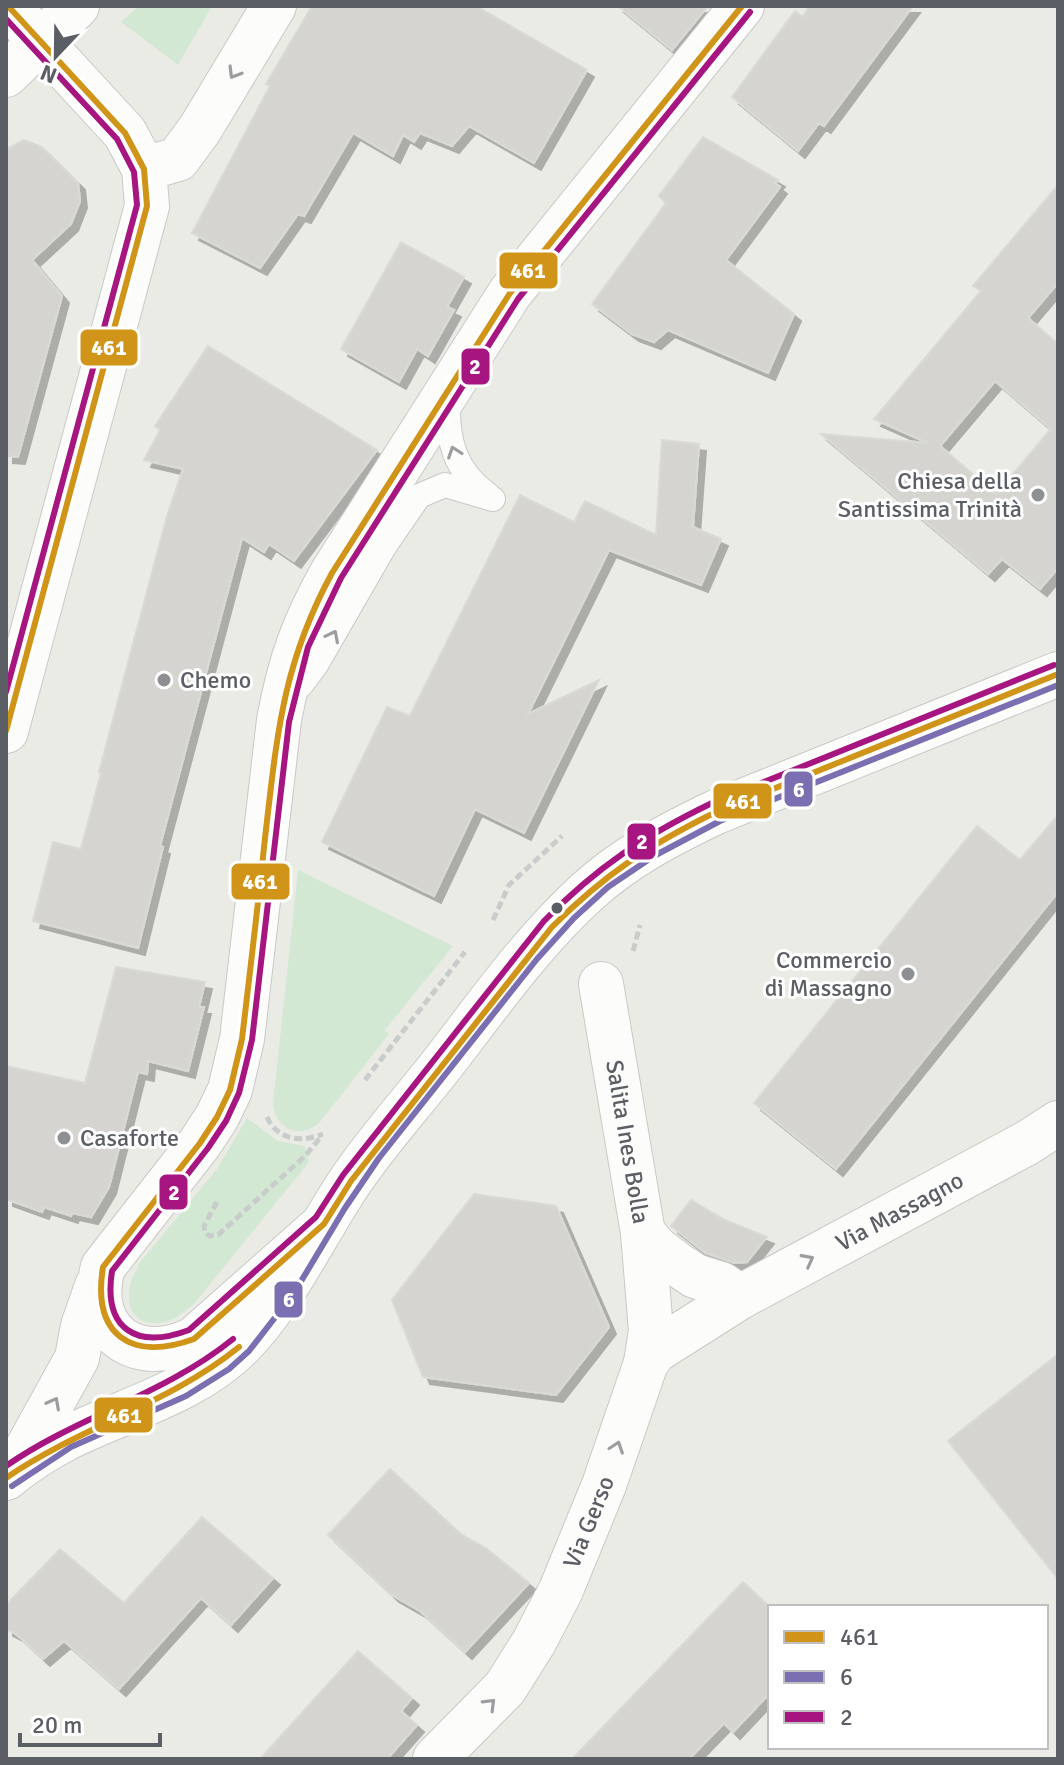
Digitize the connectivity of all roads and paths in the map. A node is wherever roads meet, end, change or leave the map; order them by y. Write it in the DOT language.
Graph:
graph roads {
  1 [pos="8,6"];
  2 [pos="77,6"];
  3 [pos="274,6"];
  4 [pos="742,6"];
  5 [pos="41,43"];
  6 [pos="6,75"];
  7 [pos="146,188"];
  8 [pos="448,391"];
  9 [pos="1058,674"];
  10 [pos="284,694"];
  11 [pos="6,731"];
  12 [pos="562,836"];
  13 [pos="484,931"];
  14 [pos="466,951"];
  15 [pos="601,984"];
  16 [pos="362,1084"];
  17 [pos="261,1117"];
  18 [pos="1058,1123"];
  19 [pos="220,1195"];
  20 [pos="324,1224"];
  21 [pos="643,1233"];
  22 [pos="97,1286"];
  23 [pos="740,1297"];
  24 [pos="646,1363"];
  25 [pos="11,1474"];
  26 [pos="435,1759"];
  1 -- 5 [label="main road"];
  2 -- 5 [label="main road"];
  3 -- 7 [label="main road, one-way"];
  4 -- 8 [label="main road"];
  5 -- 6 [label="main road"];
  5 -- 7 [label="main road"];
  7 -- 11 [label="main road"];
  8 -- 10 [label="main road"];
  10 -- 8 [label="lane, one-way"];
  9 -- 20 [label="main road"];
  10 -- 22 [label="main road"];
  12 -- 13 [label="path"];
  14 -- 16 [label="path"];
  15 -- 21 [label="main road, Salita Ines Bolla"];
  17 -- 19 [label="path"];
  23 -- 18 [label="main road, Via Massagno, one-way"];
  20 -- 22 [label="main road"];
  20 -- 25 [label="main road"];
  21 -- 23 [label="main road, Salita Ines Bolla"];
  21 -- 24 [label="main road, Via Gerso"];
  25 -- 22 [label="main road, one-way"];
  23 -- 24 [label="main road"];
  26 -- 24 [label="main road, Via Gerso, one-way"];
}
